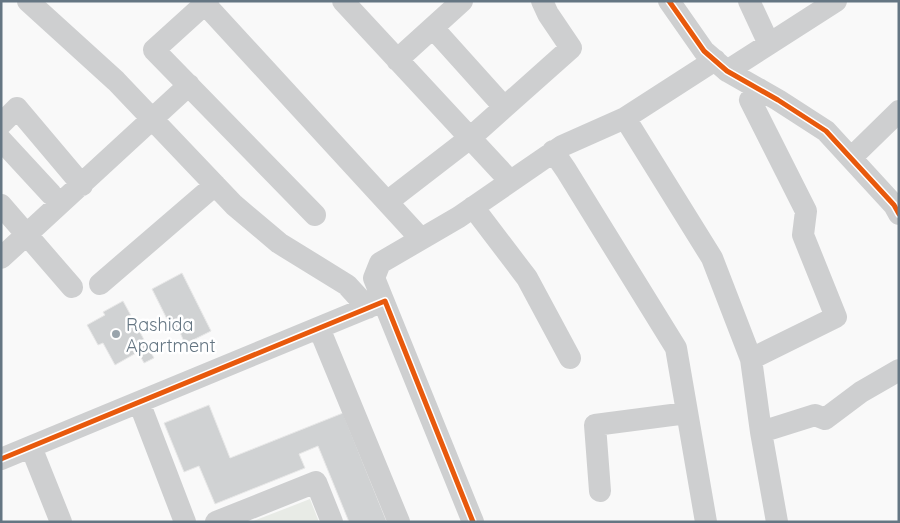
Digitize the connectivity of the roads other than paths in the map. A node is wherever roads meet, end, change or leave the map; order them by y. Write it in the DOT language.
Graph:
graph roads {
  1 [pos="28,1"];
  2 [pos="342,1"];
  3 [pos="462,1"];
  4 [pos="542,1"];
  5 [pos="670,1"];
  6 [pos="749,1"];
  7 [pos="836,1"];
  8 [pos="206,3"];
  9 [pos="433,28"];
  10 [pos="768,44"];
  11 [pos="397,60"];
  12 [pos="721,66"];
  13 [pos="188,85"];
  14 [pos="759,89"];
  15 [pos="504,107"];
  16 [pos="899,111"];
  17 [pos="625,118"];
  18 [pos="152,119"];
  19 [pos="1,124"];
  20 [pos="470,138"];
  21 [pos="1,140"];
  22 [pos="553,151"];
  23 [pos="851,158"];
  24 [pos="510,181"];
  25 [pos="82,185"];
  26 [pos="215,185"];
  27 [pos="51,194"];
  28 [pos="387,202"];
  29 [pos="1,206"];
  30 [pos="472,207"];
  31 [pos="899,214"];
  32 [pos="315,215"];
  33 [pos="28,234"];
  34 [pos="421,239"];
  35 [pos="1,258"];
  36 [pos="100,284"];
  37 [pos="72,287"];
  38 [pos="376,304"];
  39 [pos="320,328"];
  40 [pos="570,358"];
  41 [pos="751,359"];
  42 [pos="899,370"];
  43 [pos="139,402"];
  44 [pos="687,413"];
  45 [pos="761,432"];
  46 [pos="31,447"];
  47 [pos="1,459"];
  48 [pos="600,491"];
  49 [pos="467,520"];
  50 [pos="60,522"];
  51 [pos="185,522"];
  52 [pos="216,522"];
  53 [pos="332,522"];
  54 [pos="399,522"];
  55 [pos="706,522"];
  56 [pos="777,522"];
  1 -- 18 [label="street"];
  2 -- 11 [label="street"];
  3 -- 9 [label="street"];
  4 -- 15 [label="street"];
  5 -- 12 [label="street"];
  6 -- 10 [label="street"];
  7 -- 10 [label="street"];
  8 -- 13 [label="street"];
  8 -- 28 [label="street"];
  9 -- 11 [label="street"];
  9 -- 15 [label="street"];
  10 -- 12 [label="street"];
  11 -- 20 [label="street"];
  12 -- 14 [label="street"];
  12 -- 17 [label="street"];
  13 -- 18 [label="street"];
  13 -- 32 [label="street"];
  14 -- 23 [label="street"];
  14 -- 41 [label="street"];
  15 -- 20 [label="street"];
  16 -- 23 [label="street"];
  17 -- 22 [label="street"];
  17 -- 41 [label="street"];
  18 -- 25 [label="street"];
  18 -- 26 [label="street"];
  19 -- 25 [label="street"];
  20 -- 24 [label="street"];
  20 -- 28 [label="street"];
  21 -- 27 [label="street"];
  22 -- 24 [label="street"];
  22 -- 44 [label="street"];
  23 -- 31 [label="street"];
  24 -- 30 [label="street"];
  25 -- 33 [label="street"];
  26 -- 36 [label="street"];
  26 -- 38 [label="street"];
  28 -- 34 [label="street"];
  29 -- 33 [label="street"];
  30 -- 34 [label="street"];
  30 -- 40 [label="street"];
  33 -- 35 [label="street"];
  33 -- 37 [label="street"];
  34 -- 38 [label="street"];
  38 -- 39 [label="street"];
  38 -- 49 [label="street"];
  39 -- 43 [label="street"];
  39 -- 54 [label="street"];
  41 -- 45 [label="street"];
  42 -- 45 [label="street"];
  43 -- 46 [label="street"];
  43 -- 51 [label="street"];
  44 -- 48 [label="street"];
  44 -- 55 [label="street"];
  45 -- 56 [label="street"];
  46 -- 47 [label="street"];
  46 -- 50 [label="street"];
  52 -- 53 [label="street"];
}
